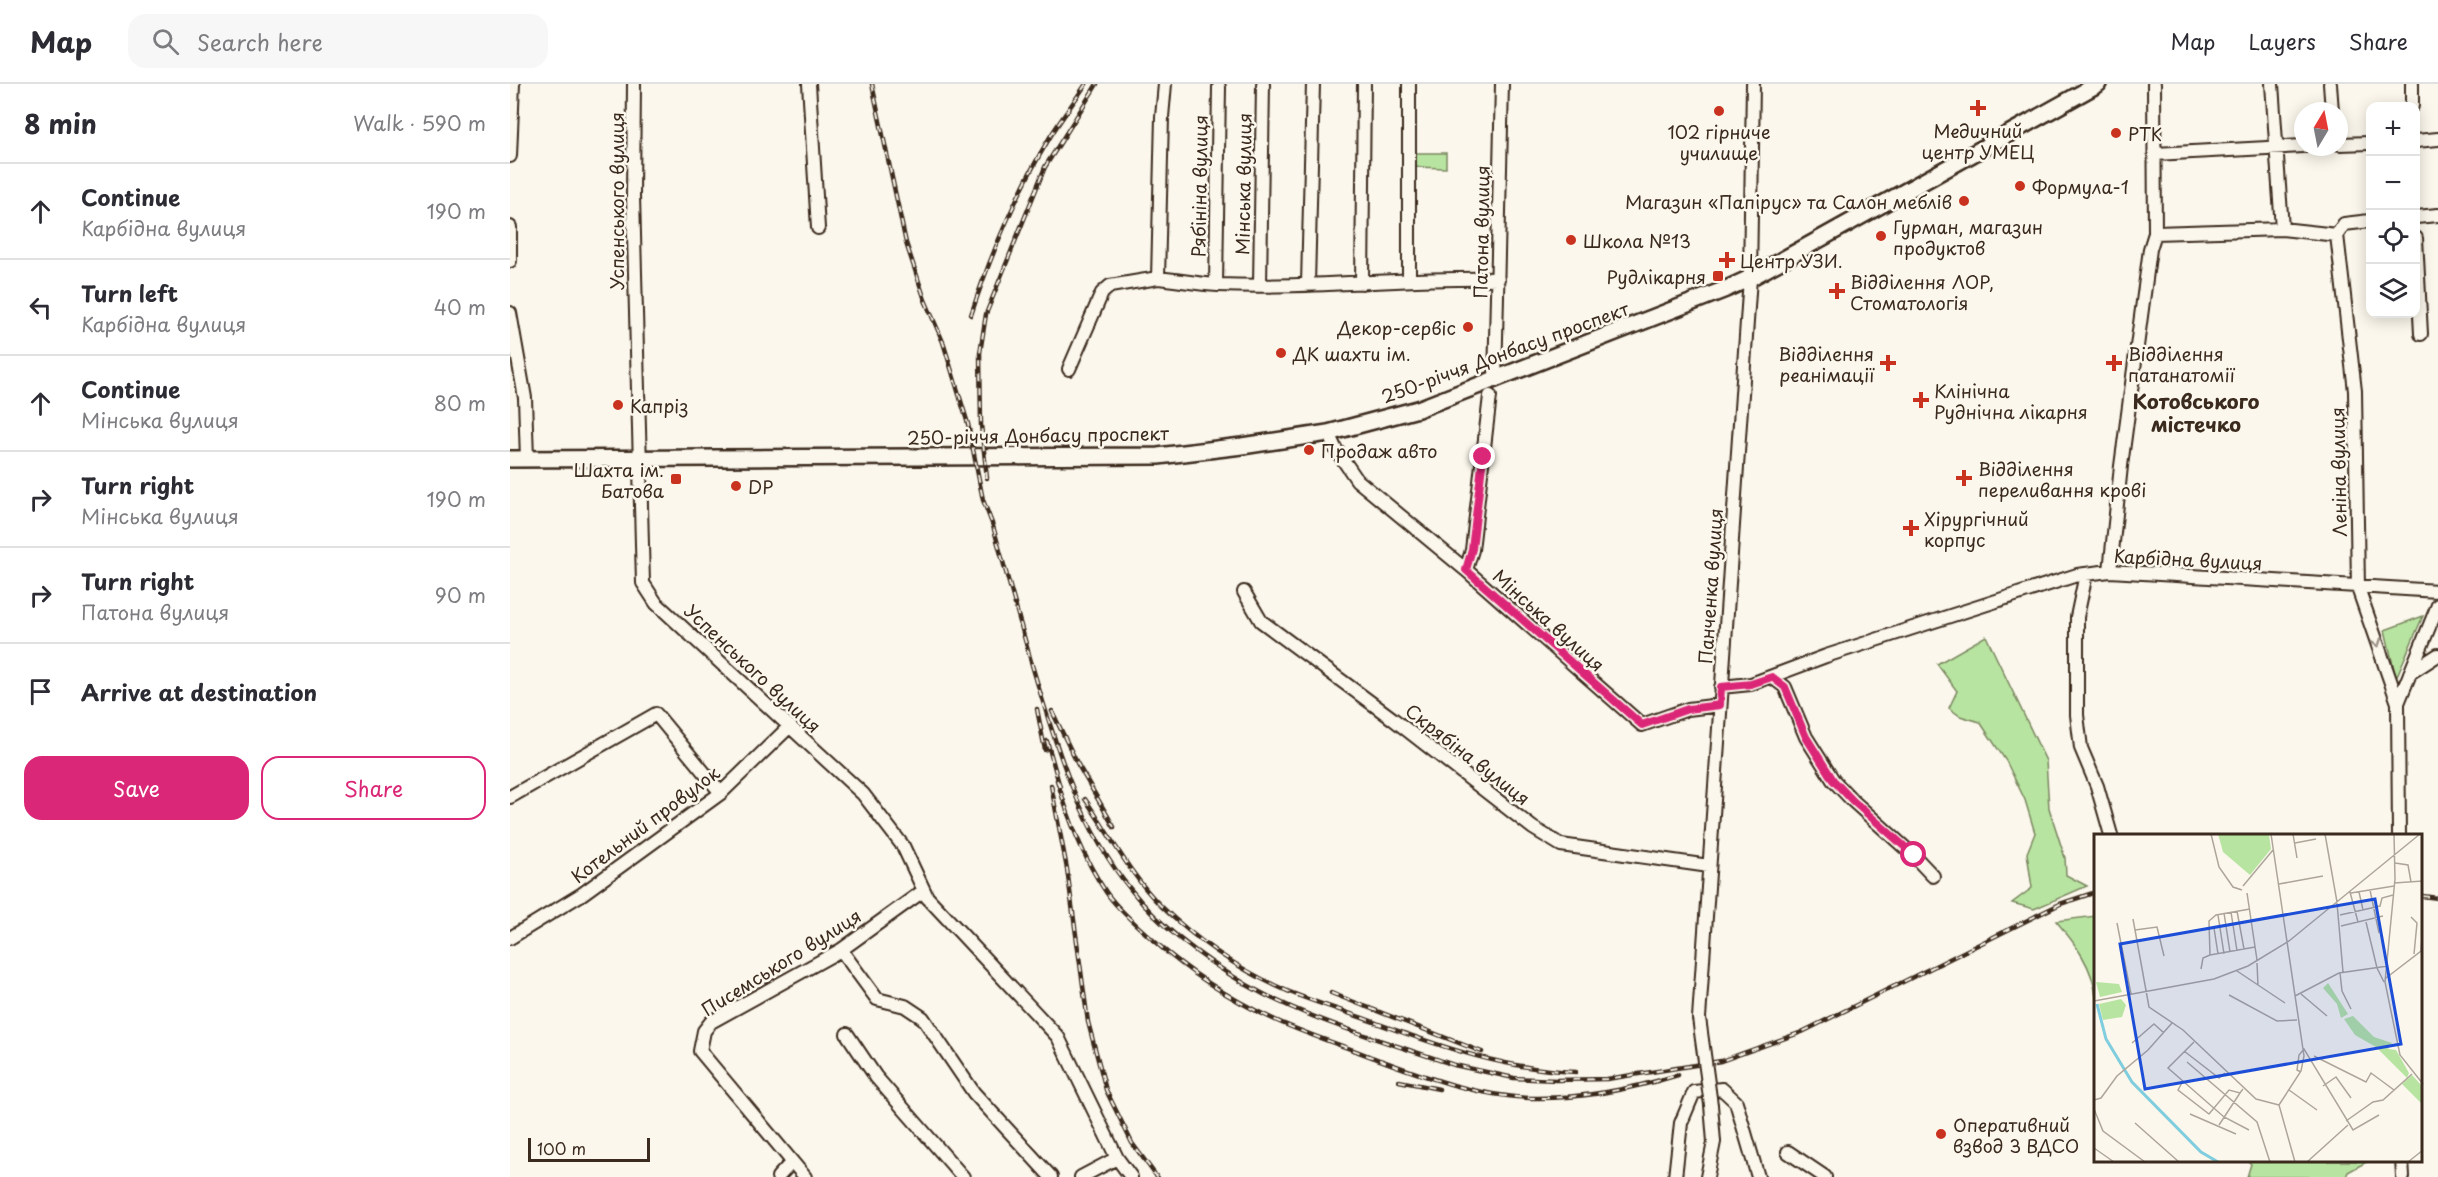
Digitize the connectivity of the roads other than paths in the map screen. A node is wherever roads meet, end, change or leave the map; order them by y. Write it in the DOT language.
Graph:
graph roads {
  1 [pos="513,84"];
  2 [pos="634,84"];
  3 [pos="809,84"];
  4 [pos="1165,84"];
  5 [pos="1263,84"];
  6 [pos="1313,84"];
  7 [pos="1364,84"];
  8 [pos="1409,84"];
  9 [pos="1502,84"];
  10 [pos="1753,84"];
  11 [pos="2098,84"];
  12 [pos="2154,84"];
  13 [pos="2271,84"];
  14 [pos="2330,84"];
  15 [pos="2412,84"];
  16 [pos="1219,87"];
  17 [pos="2331,102"];
  18 [pos="2412,102"];
  19 [pos="2438,139"];
  20 [pos="2420,141"];
  21 [pos="2366,143"];
  22 [pos="2348,144"];
  23 [pos="2294,147"];
  24 [pos="2276,148"];
  25 [pos="2155,154"];
  26 [pos="510,156"];
  27 [pos="2438,215"];
  28 [pos="2420,217"];
  29 [pos="2366,221"];
  30 [pos="510,227"];
  31 [pos="818,228"];
  32 [pos="2282,229"];
  33 [pos="2155,232"];
  34 [pos="2337,235"];
  35 [pos="510,261"];
  36 [pos="2417,264"];
  37 [pos="1158,278"];
  38 [pos="1750,278"];
  39 [pos="1498,279"];
  40 [pos="1409,280"];
  41 [pos="1362,283"];
  42 [pos="1308,284"];
  43 [pos="1216,285"];
  44 [pos="1260,285"];
  45 [pos="510,313"];
  46 [pos="2421,334"];
  47 [pos="1069,369"];
  48 [pos="1495,381"];
  49 [pos="1490,396"];
  50 [pos="1328,433"];
  51 [pos="639,457"];
  52 [pos="510,459"];
  53 [pos="527,459"];
  54 [pos="1466,570"];
  55 [pos="2110,571"];
  56 [pos="2086,574"];
  57 [pos="2358,588"];
  58 [pos="2438,591"];
  59 [pos="1244,592"];
  60 [pos="2438,605"];
  61 [pos="2438,655"];
  62 [pos="2409,674"];
  63 [pos="1772,677"];
  64 [pos="1721,687"];
  65 [pos="2398,703"];
  66 [pos="1720,705"];
  67 [pos="790,726"];
  68 [pos="721,793"];
  69 [pos="510,797"];
  70 [pos="2111,834"];
  71 [pos="2399,834"];
  72 [pos="1709,867"];
  73 [pos="1933,876"];
  74 [pos="923,891"];
  75 [pos="510,938"];
  76 [pos="841,950"];
  77 [pos="846,1034"];
  78 [pos="1788,1152"];
  79 [pos="1117,1158"];
  80 [pos="792,1162"];
  81 [pos="2402,1162"];
  82 [pos="778,1177"];
  83 [pos="805,1177"];
  84 [pos="963,1177"];
  85 [pos="1051,1177"];
  86 [pos="1081,1177"];
  87 [pos="1131,1177"];
  88 [pos="1675,1177"];
  89 [pos="1707,1177"];
  90 [pos="1758,1177"];
  91 [pos="1825,1177"];
  92 [pos="2403,1177"];
  1 -- 26 [label="street"];
  2 -- 51 [label="street, Успенського вулиця"];
  3 -- 31 [label="street"];
  4 -- 37 [label="street"];
  5 -- 44 [label="street, Мінська вулиця"];
  6 -- 42 [label="street"];
  7 -- 41 [label="street"];
  8 -- 40 [label="street"];
  9 -- 39 [label="street, Патона вулиця"];
  10 -- 38 [label="street, Панченка вулиця"];
  11 -- 38 [label="main road, 250-річчя Донбасу проспект"];
  12 -- 25 [label="street"];
  13 -- 24 [label="street"];
  14 -- 17 [label="street"];
  15 -- 18 [label="street"];
  16 -- 43 [label="street, Рябініна вулиця"];
  19 -- 20 [label="street"];
  21 -- 22 [label="street"];
  23 -- 24 [label="street"];
  24 -- 25 [label="street"];
  24 -- 32 [label="street"];
  25 -- 33 [label="street"];
  27 -- 28 [label="street"];
  29 -- 34 [label="street"];
  30 -- 35 [label="street"];
  32 -- 33 [label="street"];
  32 -- 34 [label="street"];
  33 -- 55 [label="street"];
  34 -- 57 [label="street, Леніна вулиця"];
  36 -- 46 [label="street"];
  37 -- 43 [label="street"];
  37 -- 47 [label="street"];
  38 -- 48 [label="main road, 250-річчя Донбасу проспект"];
  38 -- 64 [label="street, Панченка вулиця"];
  39 -- 40 [label="street"];
  39 -- 48 [label="street, Патона вулиця"];
  40 -- 41 [label="street"];
  41 -- 42 [label="street"];
  42 -- 44 [label="street"];
  43 -- 44 [label="street"];
  45 -- 53 [label="street"];
  48 -- 50 [label="main road, 250-річчя Донбасу проспект"];
  49 -- 54 [label="street"];
  50 -- 51 [label="main road, 250-річчя Донбасу проспект"];
  50 -- 54 [label="street, Мінська вулиця"];
  51 -- 53 [label="main road, 250-річчя Донбасу проспект"];
  51 -- 67 [label="street, Успенського вулиця"];
  52 -- 53 [label="main road, 250-річчя Донбасу проспект"];
  54 -- 66 [label="street, Мінська вулиця"];
  55 -- 56 [label="street, Карбідна вулиця"];
  55 -- 57 [label="street, Карбідна вулиця"];
  56 -- 63 [label="street, Карбідна вулиця"];
  56 -- 70 [label="street"];
  57 -- 58 [label="street, Карбідна вулиця"];
  57 -- 65 [label="street, Леніна вулиця, one-way"];
  59 -- 72 [label="street, Скрябіна вулиця"];
  60 -- 62 [label="street"];
  61 -- 62 [label="street"];
  62 -- 65 [label="street"];
  63 -- 64 [label="street, Карбідна вулиця"];
  63 -- 73 [label="street"];
  64 -- 66 [label="street, Панченка вулиця"];
  65 -- 71 [label="street"];
  66 -- 72 [label="street, Панченка вулиця"];
  67 -- 68 [label="street, Котельний провулок"];
  67 -- 74 [label="street, Успенського вулиця"];
  68 -- 69 [label="street"];
  68 -- 75 [label="street, Котельний провулок"];
  72 -- 89 [label="street, Панченка вулиця, bridge"];
  74 -- 76 [label="street, Писемського вулиця"];
  74 -- 79 [label="street, Успенського вулиця"];
  76 -- 80 [label="street, Писемського вулиця"];
  76 -- 85 [label="street"];
  77 -- 84 [label="street"];
  78 -- 91 [label="street"];
  79 -- 86 [label="street"];
  79 -- 87 [label="street, Успенського вулиця"];
  80 -- 82 [label="street"];
  80 -- 83 [label="street"];
  81 -- 92 [label="street"];
  88 -- 90 [label="street"];
}
